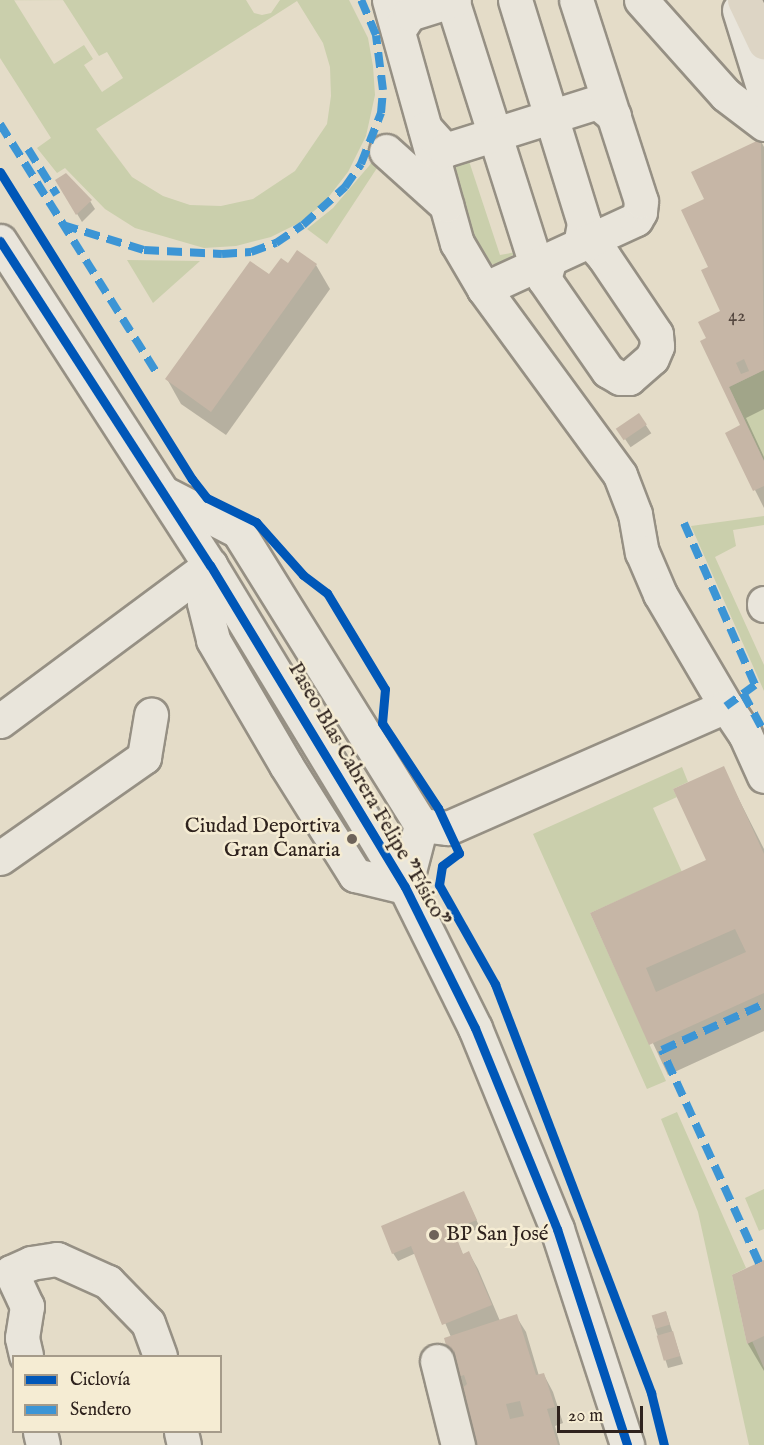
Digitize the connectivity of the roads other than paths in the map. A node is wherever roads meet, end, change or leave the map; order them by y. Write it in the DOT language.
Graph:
graph roads {
  1 [pos="389,0"];
  2 [pos="453,0"];
  3 [pos="514,0"];
  4 [pos="576,0"];
  5 [pos="641,0"];
  6 [pos="735,0"];
  7 [pos="744,0"];
  8 [pos="398,31"];
  9 [pos="764,42"];
  10 [pos="764,92"];
  11 [pos="551,116"];
  12 [pos="614,116"];
  13 [pos="764,124"];
  14 [pos="425,128"];
  15 [pos="493,135"];
  16 [pos="386,151"];
  17 [pos="446,205"];
  18 [pos="0,241"];
  19 [pos="583,244"];
  20 [pos="539,262"];
  21 [pos="484,289"];
  22 [pos="162,492"];
  23 [pos="210,565"];
  24 [pos="276,590"];
  25 [pos="144,617"];
  26 [pos="213,640"];
  27 [pos="726,706"];
  28 [pos="151,715"];
  29 [pos="0,721"];
  30 [pos="764,776"];
  31 [pos="434,826"];
  32 [pos="0,858"];
  33 [pos="405,887"];
  34 [pos="5,1271"];
  35 [pos="16,1347"];
  36 [pos="160,1355"];
  37 [pos="437,1361"];
  38 [pos="458,1445"];
  39 [pos="627,1445"];
  1 -- 8 [label="street"];
  2 -- 8 [label="street"];
  2 -- 15 [label="street"];
  3 -- 11 [label="street"];
  4 -- 12 [label="street"];
  5 -- 13 [label="street"];
  6 -- 10 [label="street"];
  7 -- 9 [label="highway"];
  8 -- 14 [label="street"];
  11 -- 12 [label="street"];
  11 -- 15 [label="street"];
  11 -- 19 [label="street"];
  12 -- 19 [label="street"];
  14 -- 15 [label="street"];
  14 -- 17 [label="street"];
  15 -- 20 [label="street"];
  16 -- 17 [label="street"];
  17 -- 21 [label="street"];
  18 -- 22 [label="street, Paseo Blas Cabrera Felipe \"Físico\""];
  19 -- 20 [label="street"];
  19 -- 20 [label="street"];
  20 -- 21 [label="street"];
  21 -- 27 [label="street"];
  22 -- 23 [label="street, Paseo Blas Cabrera Felipe \"Físico\""];
  22 -- 24 [label="street, Paseo Blas Cabrera Felipe \"Físico\""];
  23 -- 24 [label="street"];
  23 -- 25 [label="street"];
  23 -- 26 [label="street, Paseo Blas Cabrera Felipe \"Físico\""];
  23 -- 33 [label="street, Paseo Blas Cabrera Felipe \"Físico\""];
  24 -- 31 [label="street, Paseo Blas Cabrera Felipe \"Físico\""];
  25 -- 26 [label="street"];
  25 -- 29 [label="street"];
  26 -- 33 [label="street, Paseo Blas Cabrera Felipe \"Físico\""];
  27 -- 30 [label="street"];
  27 -- 31 [label="street"];
  28 -- 32 [label="street"];
  31 -- 33 [label="street, Paseo Blas Cabrera Felipe \"Físico\""];
  33 -- 39 [label="street, Paseo Blas Cabrera Felipe \"Físico\""];
  34 -- 35 [label="street"];
  34 -- 36 [label="street"];
  37 -- 38 [label="street"];
}
